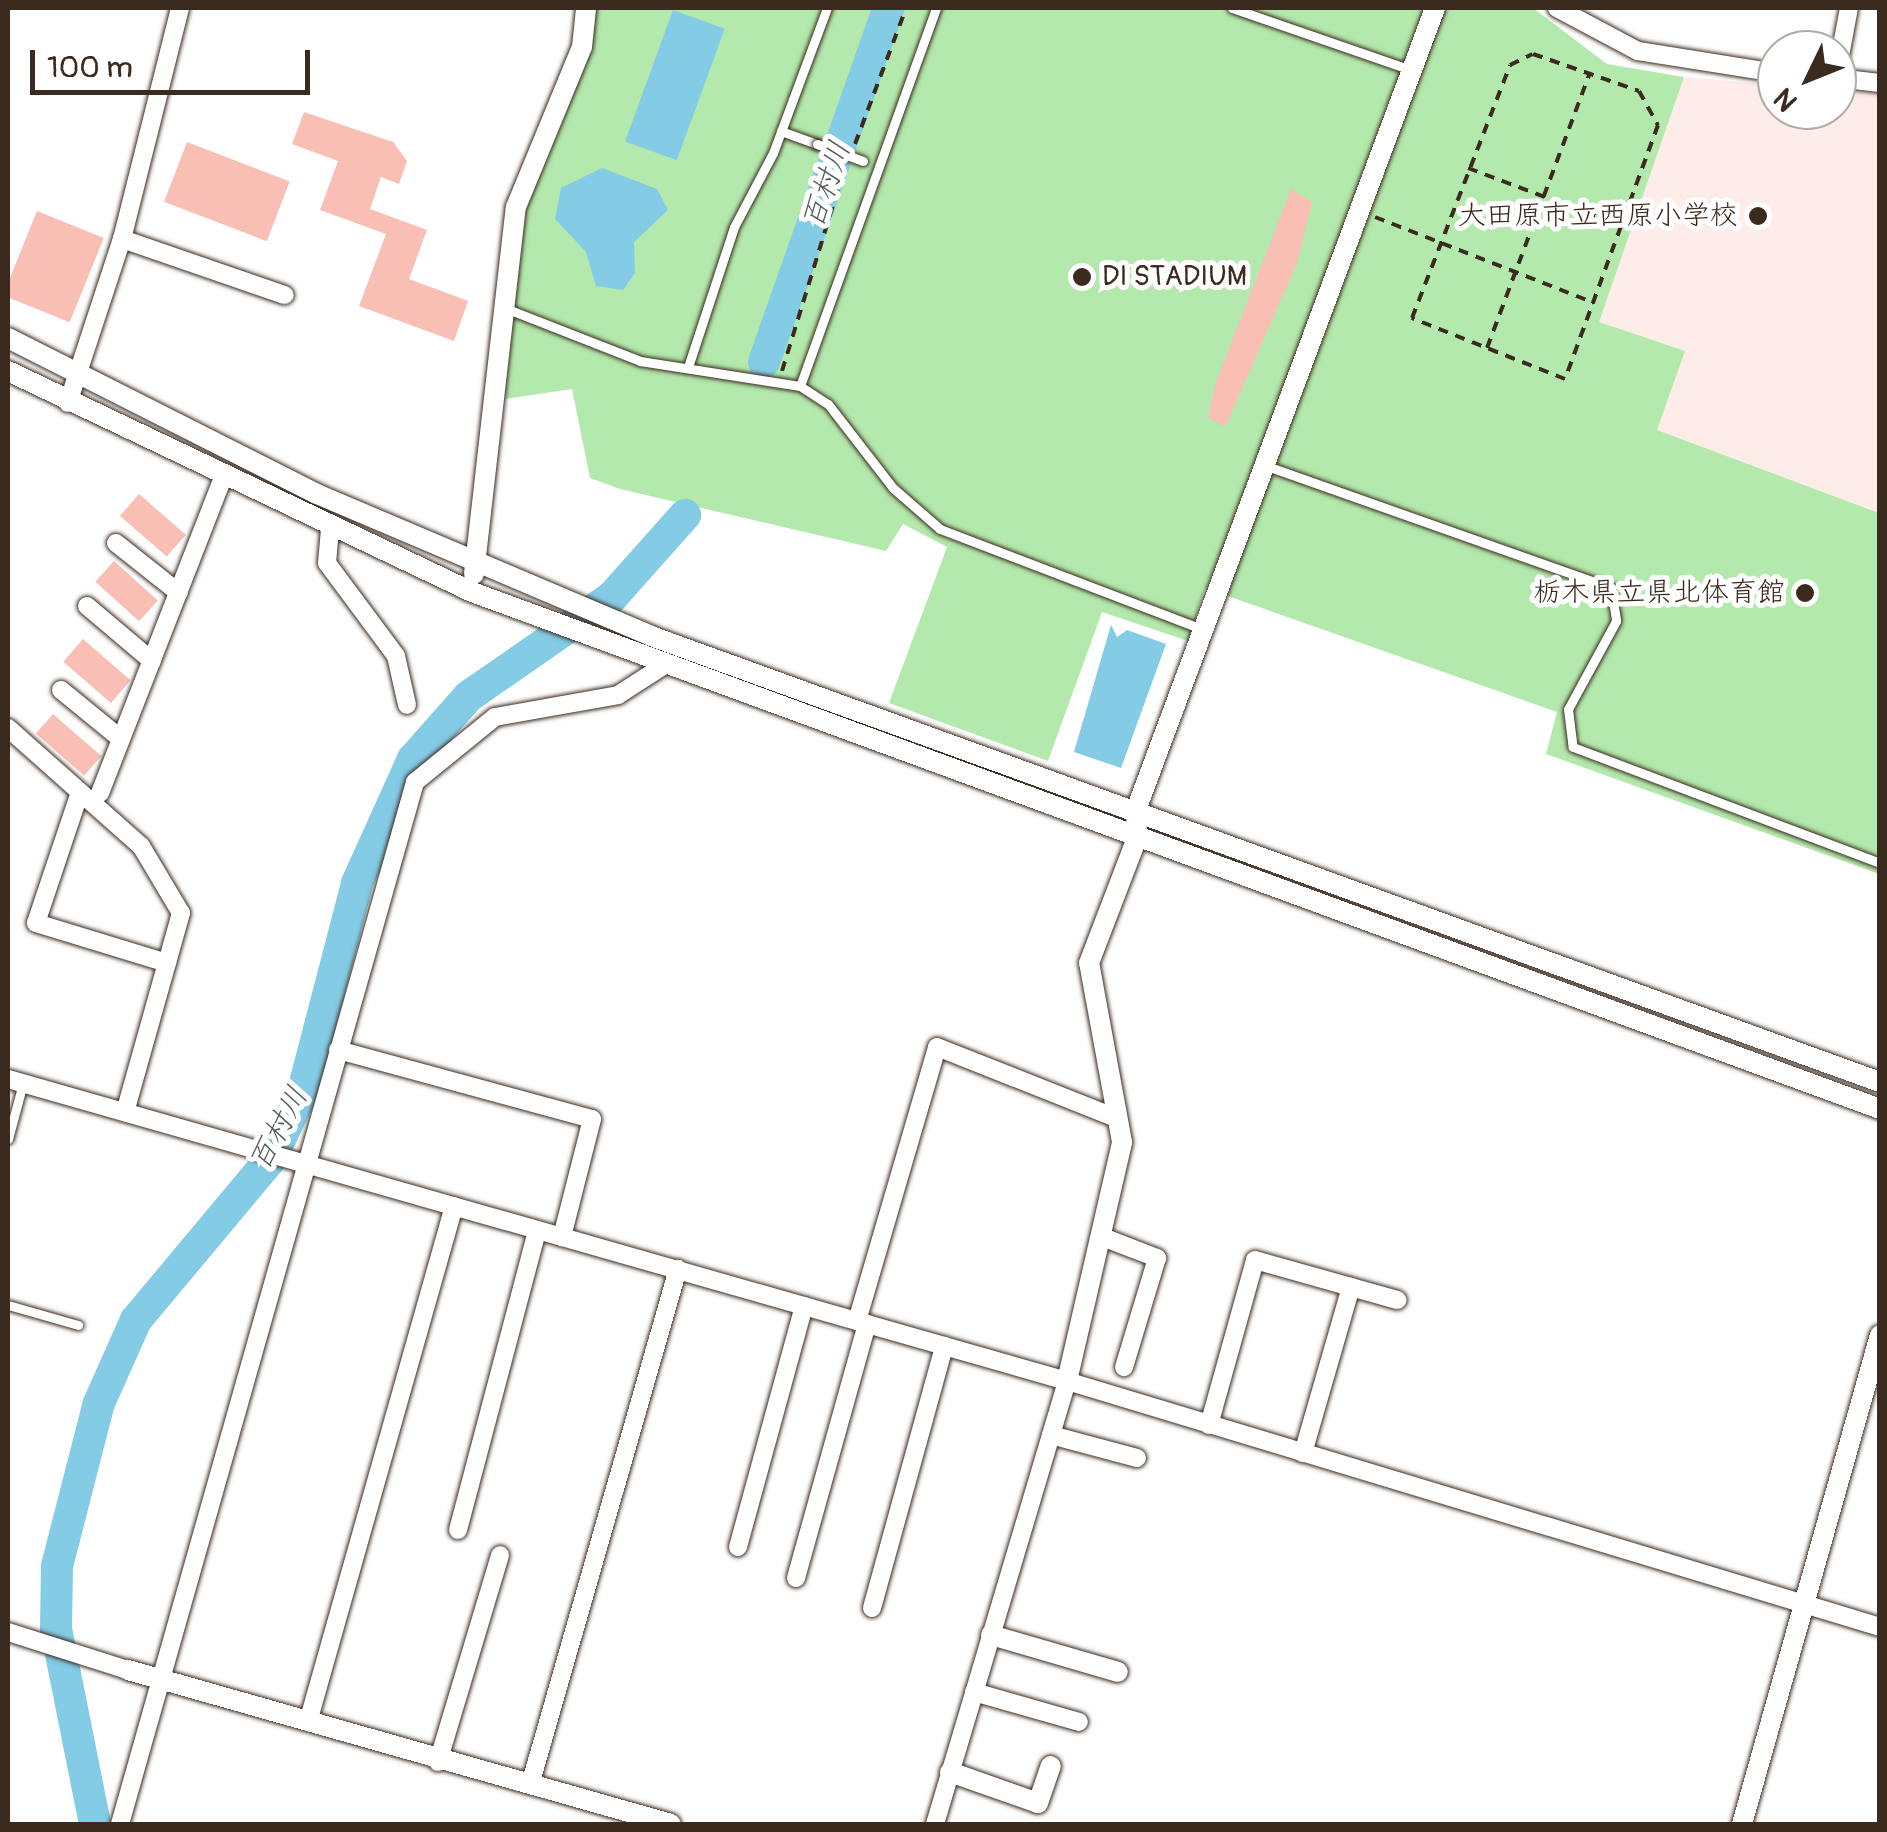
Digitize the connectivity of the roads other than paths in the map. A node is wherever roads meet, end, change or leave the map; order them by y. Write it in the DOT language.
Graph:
graph roads {
  1 [pos="180,8"];
  2 [pos="586,8"];
  3 [pos="827,8"];
  4 [pos="936,8"];
  5 [pos="1232,8"];
  6 [pos="1435,8"];
  7 [pos="1556,8"];
  8 [pos="1411,70"];
  9 [pos="1757,70"];
  10 [pos="781,131"];
  11 [pos="879,168"];
  12 [pos="122,239"];
  13 [pos="285,295"];
  14 [pos="505,308"];
  15 [pos="8,338"];
  16 [pos="688,366"];
  17 [pos="8,371"];
  18 [pos="74,374"];
  19 [pos="800,386"];
  20 [pos="68,403"];
  21 [pos="1263,464"];
  22 [pos="223,478"];
  23 [pos="330,529"];
  24 [pos="116,542"];
  25 [pos="475,565"];
  26 [pos="472,592"];
  27 [pos="179,593"];
  28 [pos="86,606"];
  29 [pos="1204,630"];
  30 [pos="152,661"];
  31 [pos="663,666"];
  32 [pos="61,690"];
  33 [pos="407,705"];
  34 [pos="8,728"];
  35 [pos="121,740"];
  36 [pos="80,792"];
  37 [pos="100,793"];
  38 [pos="1136,810"];
  39 [pos="1137,838"];
  40 [pos="1880,863"];
  41 [pos="167,963"];
  42 [pos="338,1050"];
  43 [pos="15,1081"];
  44 [pos="1880,1082"];
  45 [pos="1880,1109"];
  46 [pos="125,1112"];
  47 [pos="1116,1118"];
  48 [pos="8,1139"];
  49 [pos="297,1162"];
  50 [pos="454,1206"];
  51 [pos="536,1230"];
  52 [pos="562,1237"];
  53 [pos="1105,1238"];
  54 [pos="678,1270"];
  55 [pos="1351,1287"];
  56 [pos="1396,1300"];
  57 [pos="8,1305"];
  58 [pos="804,1306"];
  59 [pos="862,1322"];
  60 [pos="78,1325"];
  61 [pos="1880,1335"];
  62 [pos="944,1346"];
  63 [pos="1124,1367"];
  64 [pos="1067,1381"];
  65 [pos="1874,1384"];
  66 [pos="1208,1425"];
  67 [pos="1051,1435"];
  68 [pos="1303,1454"];
  69 [pos="1138,1458"];
  70 [pos="458,1530"];
  71 [pos="738,1547"];
  72 [pos="500,1556"];
  73 [pos="796,1578"];
  74 [pos="1802,1606"];
  75 [pos="872,1608"];
  76 [pos="1880,1628"];
  77 [pos="8,1632"];
  78 [pos="991,1635"];
  79 [pos="128,1670"];
  80 [pos="1118,1672"];
  81 [pos="163,1680"];
  82 [pos="974,1692"];
  83 [pos="308,1722"];
  84 [pos="1079,1722"];
  85 [pos="438,1762"];
  86 [pos="1051,1766"];
  87 [pos="950,1772"];
  88 [pos="530,1785"];
  89 [pos="120,1824"];
  90 [pos="671,1824"];
  91 [pos="935,1824"];
  92 [pos="1742,1824"];
  1 -- 12 [label="street"];
  2 -- 14 [label="street"];
  3 -- 10 [label="lane"];
  4 -- 11 [label="lane"];
  5 -- 8 [label="lane"];
  6 -- 8 [label="street"];
  7 -- 9 [label="street"];
  8 -- 21 [label="street"];
  10 -- 11 [label="lane, bridge"];
  10 -- 16 [label="lane"];
  11 -- 19 [label="lane"];
  12 -- 13 [label="street"];
  12 -- 18 [label="street"];
  14 -- 16 [label="lane"];
  14 -- 25 [label="street"];
  15 -- 18 [label="street"];
  16 -- 19 [label="lane"];
  17 -- 20 [label="street"];
  18 -- 20 [label="street"];
  18 -- 25 [label="street"];
  19 -- 29 [label="lane"];
  20 -- 22 [label="street"];
  21 -- 29 [label="street"];
  21 -- 40 [label="lane"];
  22 -- 23 [label="street"];
  22 -- 27 [label="street"];
  23 -- 26 [label="street"];
  23 -- 33 [label="street"];
  24 -- 27 [label="street"];
  25 -- 26 [label="street"];
  25 -- 38 [label="street"];
  26 -- 31 [label="street"];
  27 -- 30 [label="street"];
  28 -- 30 [label="street"];
  29 -- 38 [label="street"];
  30 -- 35 [label="street"];
  31 -- 39 [label="street"];
  31 -- 42 [label="street"];
  32 -- 35 [label="street"];
  34 -- 36 [label="street"];
  35 -- 37 [label="street"];
  36 -- 41 [label="street"];
  36 -- 41 [label="street"];
  38 -- 39 [label="street"];
  38 -- 44 [label="street"];
  39 -- 45 [label="street"];
  39 -- 47 [label="street"];
  41 -- 46 [label="street"];
  42 -- 49 [label="street"];
  42 -- 52 [label="street"];
  43 -- 46 [label="street"];
  43 -- 48 [label="lane"];
  46 -- 49 [label="street"];
  47 -- 53 [label="street"];
  47 -- 59 [label="street"];
  49 -- 50 [label="street"];
  49 -- 81 [label="street"];
  50 -- 51 [label="street"];
  50 -- 83 [label="street"];
  51 -- 52 [label="street"];
  51 -- 70 [label="street"];
  52 -- 54 [label="street"];
  53 -- 63 [label="street"];
  53 -- 64 [label="street"];
  54 -- 58 [label="street"];
  54 -- 88 [label="street"];
  55 -- 56 [label="street"];
  55 -- 66 [label="street"];
  55 -- 68 [label="street"];
  57 -- 60 [label="lane"];
  58 -- 59 [label="street"];
  58 -- 71 [label="street"];
  59 -- 62 [label="street"];
  59 -- 73 [label="street"];
  61 -- 65 [label="street"];
  62 -- 64 [label="street"];
  62 -- 75 [label="street"];
  64 -- 66 [label="street"];
  64 -- 67 [label="street"];
  65 -- 74 [label="street"];
  66 -- 68 [label="street"];
  67 -- 69 [label="street"];
  67 -- 78 [label="street"];
  68 -- 74 [label="street"];
  72 -- 85 [label="street"];
  74 -- 76 [label="street"];
  74 -- 92 [label="street"];
  77 -- 79 [label="street"];
  78 -- 80 [label="street"];
  78 -- 82 [label="street"];
  79 -- 81 [label="street"];
  81 -- 83 [label="street"];
  81 -- 89 [label="street"];
  82 -- 84 [label="street"];
  82 -- 87 [label="street"];
  83 -- 85 [label="street"];
  85 -- 88 [label="street"];
  86 -- 87 [label="street"];
  87 -- 91 [label="street"];
  88 -- 90 [label="street"];
}
